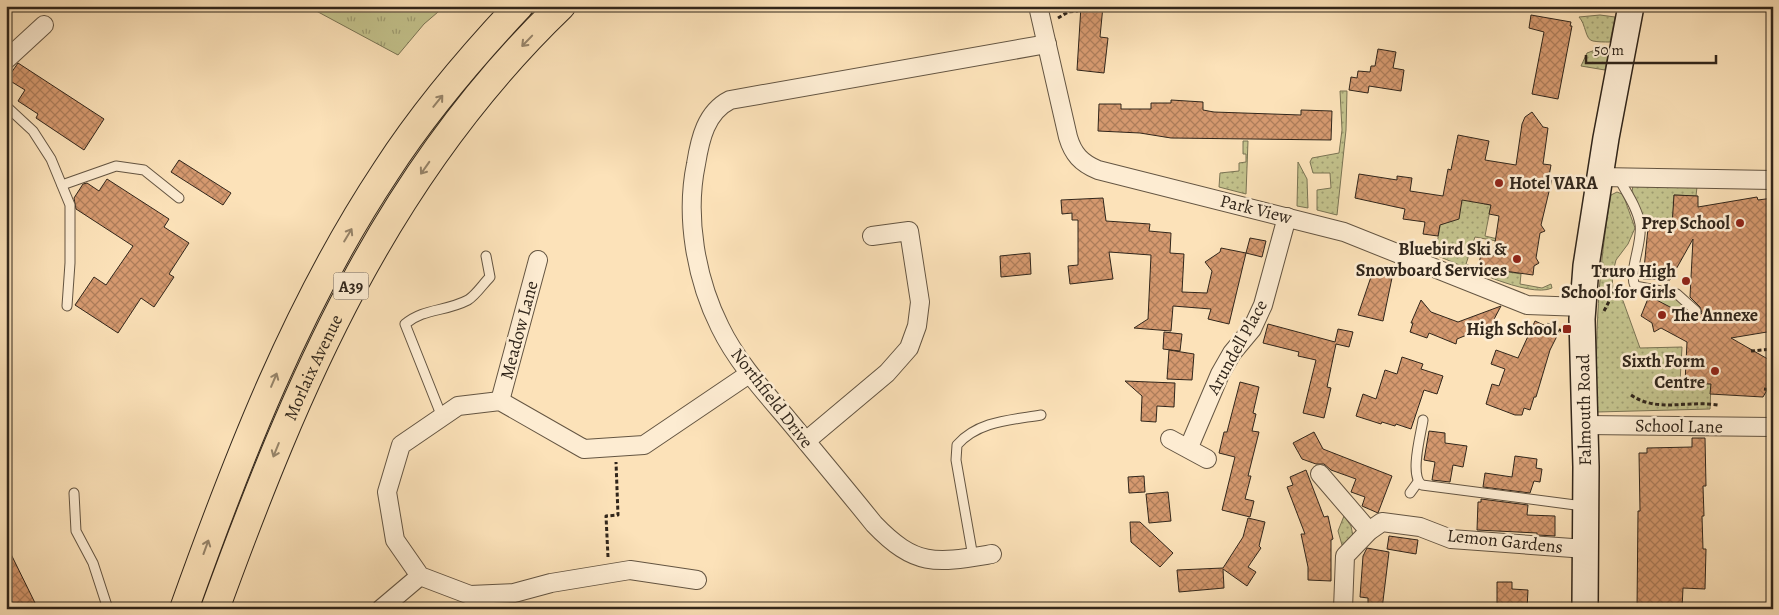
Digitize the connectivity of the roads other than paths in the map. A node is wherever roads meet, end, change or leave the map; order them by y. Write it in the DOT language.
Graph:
graph roads {
  1 [pos="519,6"];
  2 [pos="561,6"];
  3 [pos="1038,6"];
  4 [pos="1631,6"];
  5 [pos="44,25"];
  6 [pos="1047,44"];
  7 [pos="6,60"];
  8 [pos="6,106"];
  9 [pos="1609,177"];
  10 [pos="1773,180"];
  11 [pos="62,185"];
  12 [pos="178,198"];
  13 [pos="1287,216"];
  14 [pos="872,236"];
  15 [pos="486,256"];
  16 [pos="538,260"];
  17 [pos="67,306"];
  18 [pos="1696,311"];
  19 [pos="1592,312"];
  20 [pos="749,374"];
  21 [pos="500,401"];
  22 [pos="1041,415"];
  23 [pos="442,417"];
  24 [pos="1423,420"];
  25 [pos="1585,425"];
  26 [pos="1773,427"];
  27 [pos="1170,438"];
  28 [pos="806,441"];
  29 [pos="1189,447"];
  30 [pos="1207,459"];
  31 [pos="1320,474"];
  32 [pos="1418,482"];
  33 [pos="74,493"];
  34 [pos="1410,493"];
  35 [pos="1586,506"];
  36 [pos="1369,531"];
  37 [pos="1586,549"];
  38 [pos="992,554"];
  39 [pos="973,557"];
  40 [pos="420,576"];
  41 [pos="195,578"];
  42 [pos="697,580"];
  43 [pos="108,609"];
  44 [pos="177,609"];
  45 [pos="184,609"];
  46 [pos="215,609"];
  47 [pos="381,609"];
  48 [pos="1343,609"];
  49 [pos="1585,609"];
  41 -- 1 [label="highway, Morlaix Avenue / A39, one-way"];
  2 -- 46 [label="highway, Morlaix Avenue / A39, one-way"];
  3 -- 6 [label="street, Park View"];
  4 -- 9 [label="street, Falmouth Road"];
  5 -- 7 [label="street"];
  6 -- 13 [label="street, Park View"];
  6 -- 20 [label="street, Northfield Drive"];
  8 -- 11 [label="lane"];
  9 -- 10 [label="street"];
  9 -- 18 [label="lane"];
  9 -- 19 [label="street, Falmouth Road"];
  11 -- 12 [label="lane"];
  11 -- 17 [label="lane"];
  13 -- 19 [label="street, Park View"];
  13 -- 29 [label="street, Arundell Place"];
  14 -- 28 [label="street"];
  15 -- 23 [label="lane"];
  16 -- 21 [label="street, Meadow Lane"];
  19 -- 25 [label="street, Falmouth Road"];
  20 -- 21 [label="street"];
  20 -- 28 [label="street, Northfield Drive"];
  21 -- 23 [label="street"];
  22 -- 39 [label="lane"];
  23 -- 40 [label="street"];
  24 -- 32 [label="lane"];
  25 -- 26 [label="street, School Lane"];
  25 -- 35 [label="street, Falmouth Road"];
  27 -- 29 [label="street"];
  28 -- 39 [label="street, Northfield Drive"];
  29 -- 30 [label="street"];
  31 -- 36 [label="street"];
  32 -- 34 [label="lane"];
  32 -- 35 [label="lane"];
  33 -- 43 [label="lane"];
  35 -- 37 [label="street, Falmouth Road"];
  36 -- 37 [label="street, Lemon Gardens"];
  36 -- 48 [label="street, Lemon Gardens"];
  37 -- 49 [label="street, Falmouth Road"];
  38 -- 39 [label="street, Northfield Drive"];
  40 -- 42 [label="street"];
  40 -- 47 [label="street"];
  41 -- 44 [label="street"];
  41 -- 45 [label="highway, Morlaix Avenue / A39"];
}
